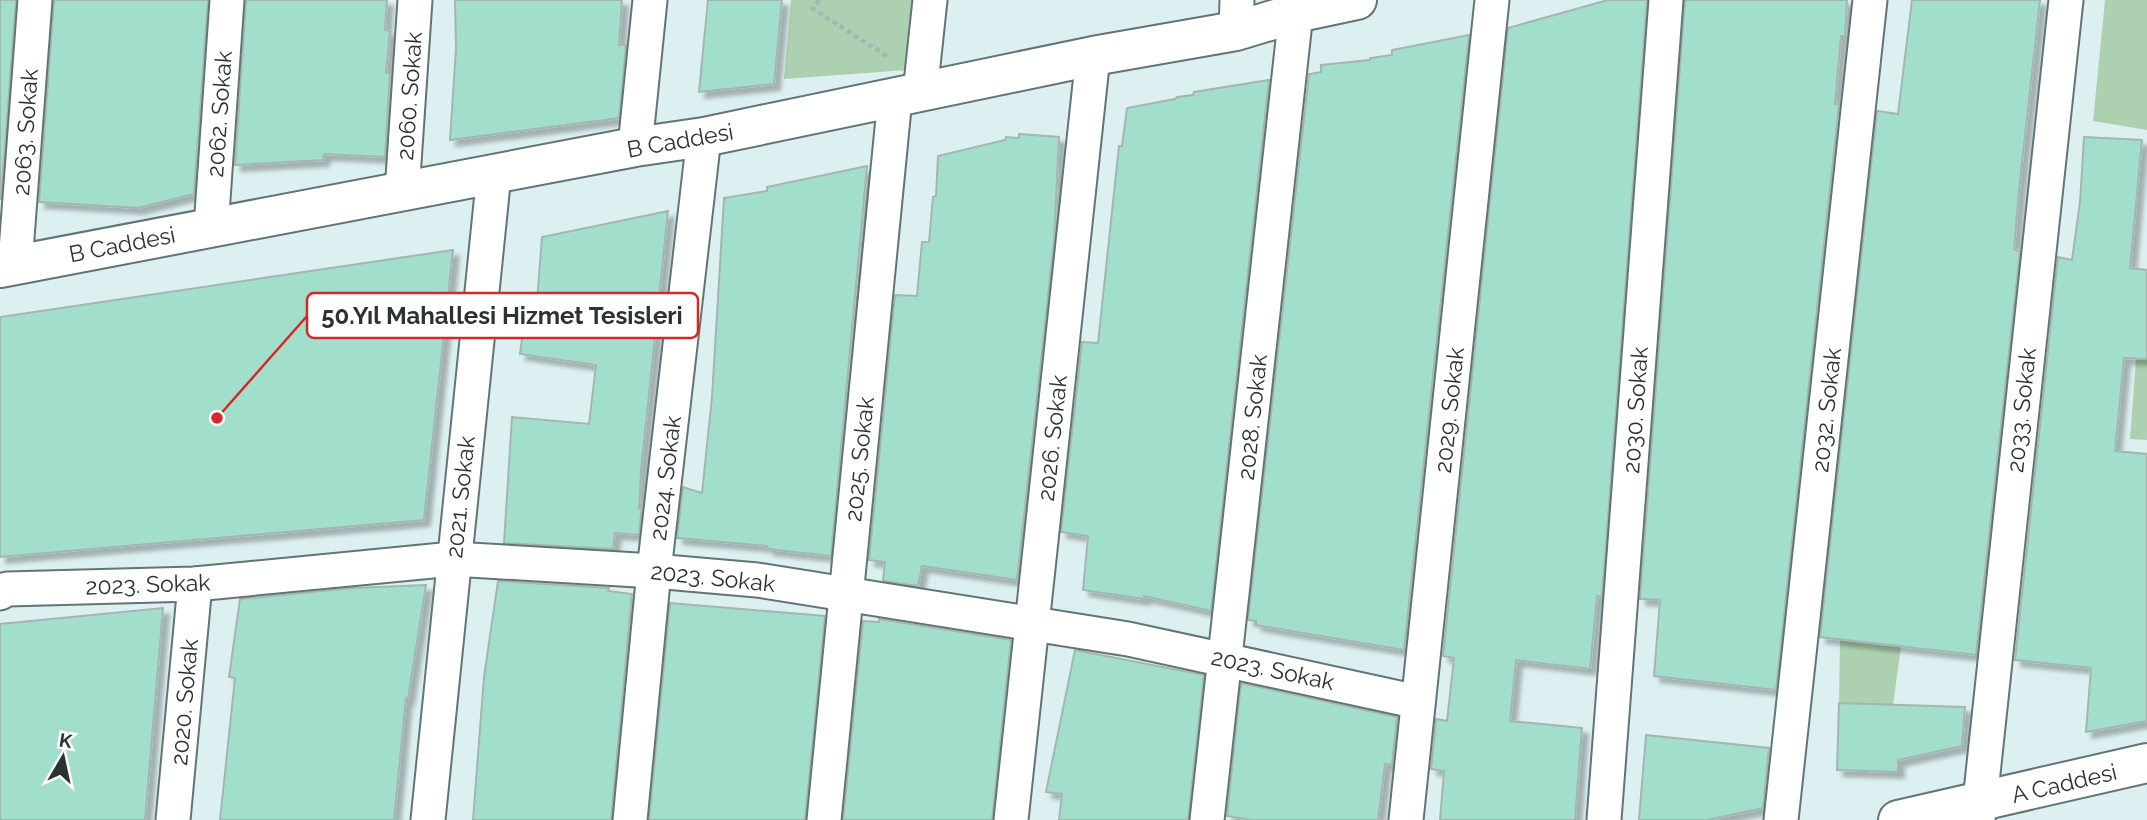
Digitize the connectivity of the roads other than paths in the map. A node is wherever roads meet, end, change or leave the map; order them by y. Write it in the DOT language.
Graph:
graph roads {
  1 [pos="36,0"];
  2 [pos="227,0"];
  3 [pos="415,0"];
  4 [pos="650,0"];
  5 [pos="930,0"];
  6 [pos="1357,0"];
  7 [pos="1492,0"];
  8 [pos="1666,0"];
  9 [pos="1870,0"];
  10 [pos="2066,0"];
  11 [pos="1296,13"];
  12 [pos="1237,16"];
  13 [pos="1093,56"];
  14 [pos="907,95"];
  15 [pos="704,137"];
  16 [pos="635,147"];
  17 [pos="494,174"];
  18 [pos="402,192"];
  19 [pos="211,228"];
  20 [pos="8,266"];
  21 [pos="453,559"];
  22 [pos="654,571"];
  23 [pos="195,584"];
  24 [pos="0,593"];
  25 [pos="846,594"];
  26 [pos="1032,624"];
  27 [pos="1225,658"];
  28 [pos="1418,702"];
  29 [pos="2147,763"];
  30 [pos="1978,811"];
  31 [pos="173,820"];
  32 [pos="428,820"];
  33 [pos="630,820"];
  34 [pos="824,820"];
  35 [pos="1011,820"];
  36 [pos="1207,820"];
  37 [pos="1406,820"];
  38 [pos="1604,820"];
  39 [pos="1781,820"];
  40 [pos="1898,820"];
  1 -- 20 [label="street, 2063. Sokak"];
  2 -- 19 [label="street, 2062. Sokak"];
  3 -- 18 [label="street, 2060. Sokak"];
  4 -- 16 [label="street"];
  5 -- 14 [label="street, 2025. Sokak"];
  6 -- 11 [label="main road, B Caddesi"];
  7 -- 28 [label="street, 2029. Sokak"];
  8 -- 38 [label="street, 2030. Sokak"];
  9 -- 39 [label="street, 2032. Sokak"];
  10 -- 30 [label="street, 2033. Sokak"];
  11 -- 12 [label="main road, B Caddesi"];
  11 -- 27 [label="street, 2028. Sokak"];
  12 -- 13 [label="main road, B Caddesi"];
  13 -- 14 [label="main road, B Caddesi"];
  13 -- 26 [label="street, 2026. Sokak"];
  14 -- 15 [label="main road, B Caddesi"];
  14 -- 25 [label="street, 2025. Sokak"];
  15 -- 16 [label="main road, B Caddesi"];
  15 -- 22 [label="street, 2024. Sokak"];
  16 -- 17 [label="main road, B Caddesi"];
  17 -- 18 [label="main road, B Caddesi"];
  17 -- 21 [label="street, 2021. Sokak"];
  18 -- 19 [label="main road, B Caddesi"];
  19 -- 20 [label="main road, B Caddesi"];
  21 -- 22 [label="street, 2023. Sokak"];
  21 -- 23 [label="street, 2023. Sokak"];
  21 -- 32 [label="street, 2021. Sokak"];
  22 -- 25 [label="street, 2023. Sokak"];
  22 -- 33 [label="street, 2024. Sokak"];
  23 -- 24 [label="street, 2023. Sokak"];
  23 -- 31 [label="street, 2020. Sokak"];
  25 -- 26 [label="street, 2023. Sokak"];
  25 -- 34 [label="street, 2025. Sokak"];
  26 -- 27 [label="street, 2023. Sokak"];
  26 -- 35 [label="street, 2026. Sokak"];
  27 -- 28 [label="street, 2023. Sokak"];
  27 -- 36 [label="street, 2028. Sokak"];
  28 -- 37 [label="street, 2029. Sokak"];
  29 -- 30 [label="main road, A Caddesi"];
  30 -- 40 [label="main road, A Caddesi"];
}
